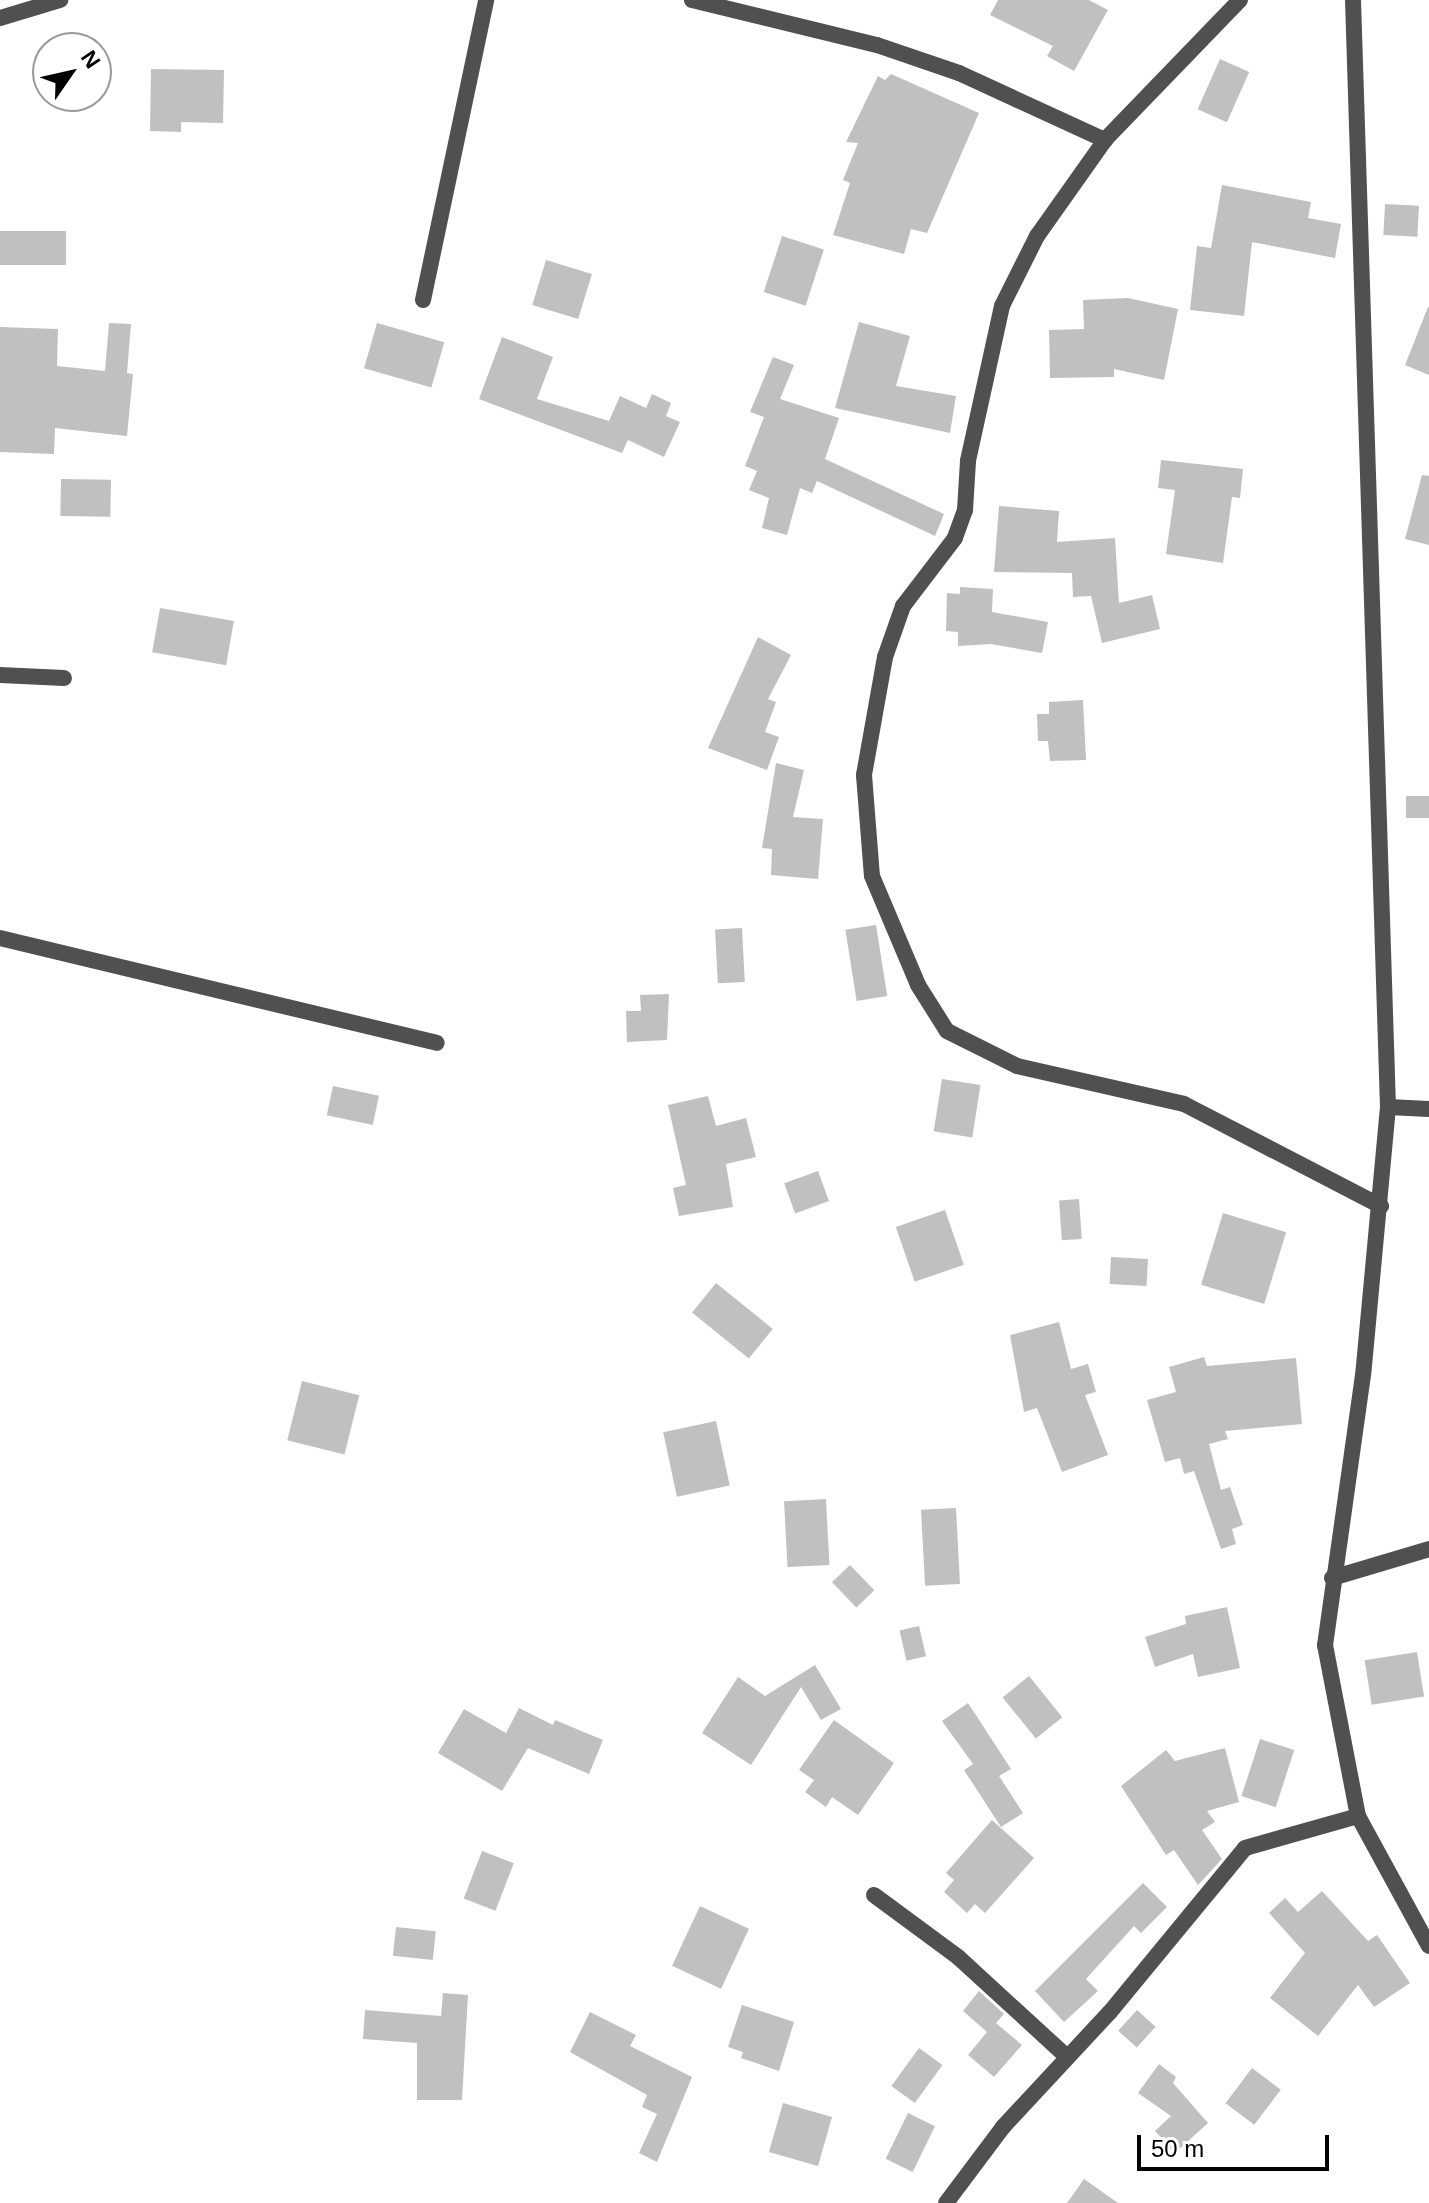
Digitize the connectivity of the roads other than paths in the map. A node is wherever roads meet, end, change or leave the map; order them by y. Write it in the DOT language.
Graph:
graph roads {
  1 [pos="60,0"];
  2 [pos="486,0"];
  3 [pos="692,0"];
  4 [pos="1240,0"];
  5 [pos="1353,0"];
  6 [pos="0,18"];
  7 [pos="1105,140"];
  8 [pos="423,300"];
  9 [pos="0,675"];
  10 [pos="64,678"];
  11 [pos="0,938"];
  12 [pos="437,1043"];
  13 [pos="1388,1107"];
  14 [pos="1429,1109"];
  15 [pos="1381,1206"];
  16 [pos="1429,1549"];
  17 [pos="1332,1578"];
  18 [pos="1358,1816"];
  19 [pos="874,1895"];
  20 [pos="1429,1946"];
  21 [pos="1067,2057"];
  22 [pos="946,2203"];
  1 -- 6 [label="street"];
  2 -- 8 [label="street"];
  3 -- 7 [label="street"];
  4 -- 7 [label="street"];
  5 -- 13 [label="street"];
  7 -- 15 [label="street"];
  9 -- 10 [label="street"];
  11 -- 12 [label="street"];
  13 -- 14 [label="street"];
  13 -- 15 [label="street"];
  15 -- 17 [label="street"];
  16 -- 17 [label="street"];
  17 -- 18 [label="street"];
  18 -- 20 [label="street"];
  18 -- 21 [label="street"];
  19 -- 21 [label="street"];
  21 -- 22 [label="street"];
}
